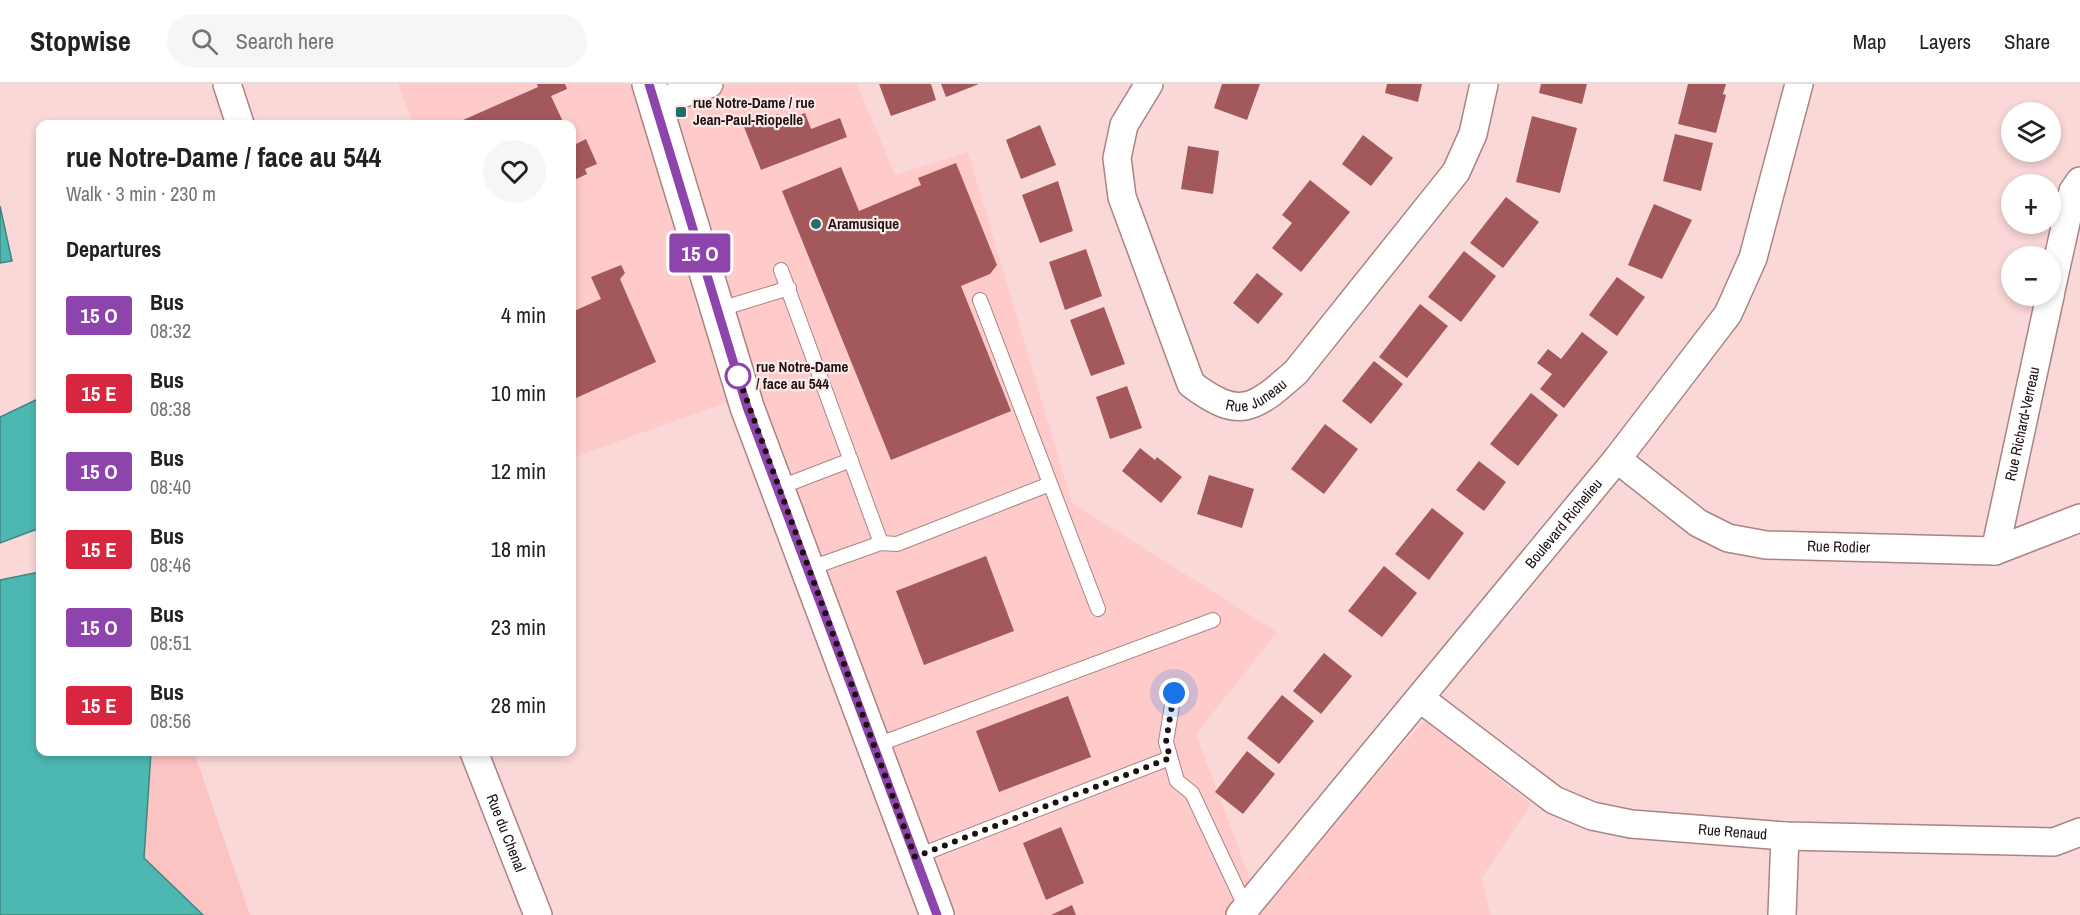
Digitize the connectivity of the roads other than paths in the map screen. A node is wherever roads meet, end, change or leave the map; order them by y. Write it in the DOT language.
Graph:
graph roads {
  1 [pos="227,84"];
  2 [pos="709,84"];
  3 [pos="1149,84"];
  4 [pos="1484,84"];
  5 [pos="1798,84"];
  6 [pos="652,94"];
  7 [pos="239,120"];
  8 [pos="2080,181"];
  9 [pos="2061,246"];
  10 [pos="781,270"];
  11 [pos="789,288"];
  12 [pos="980,300"];
  13 [pos="2048,306"];
  14 [pos="717,310"];
  15 [pos="1617,459"];
  16 [pos="851,460"];
  17 [pos="1050,484"];
  18 [pos="778,488"];
  19 [pos="2080,518"];
  20 [pos="881,543"];
  21 [pos="1995,551"];
  22 [pos="808,569"];
  23 [pos="1098,609"];
  24 [pos="1213,620"];
  25 [pos="1174,693"];
  26 [pos="1421,699"];
  27 [pos="874,746"];
  28 [pos="476,756"];
  29 [pos="1170,758"];
  30 [pos="2080,832"];
  31 [pos="1785,836"];
  32 [pos="915,857"];
  33 [pos="1243,912"];
  34 [pos="538,915"];
  35 [pos="937,915"];
  36 [pos="1782,915"];
  1 -- 7 [label="street"];
  2 -- 6 [label="street"];
  3 -- 4 [label="street, Rue Juneau"];
  5 -- 15 [label="street, Boulevard Richelieu"];
  6 -- 14 [label="main road"];
  8 -- 9 [label="street, Rue Richard-Verreau"];
  10 -- 11 [label="lane"];
  11 -- 14 [label="lane"];
  11 -- 16 [label="lane"];
  12 -- 17 [label="lane"];
  13 -- 21 [label="street, Rue Richard-Verreau"];
  14 -- 18 [label="main road"];
  15 -- 21 [label="street, Rue Rodier"];
  15 -- 26 [label="street, Boulevard Richelieu"];
  16 -- 18 [label="lane"];
  16 -- 20 [label="lane"];
  17 -- 20 [label="lane"];
  17 -- 23 [label="lane"];
  18 -- 22 [label="main road"];
  19 -- 21 [label="street, Rue Rodier"];
  20 -- 22 [label="lane"];
  22 -- 27 [label="main road"];
  24 -- 27 [label="lane"];
  25 -- 29 [label="lane"];
  26 -- 31 [label="street, Rue Renaud"];
  26 -- 33 [label="street, Boulevard Richelieu"];
  27 -- 32 [label="main road"];
  28 -- 34 [label="street, Rue du Chenal"];
  29 -- 32 [label="lane"];
  29 -- 33 [label="lane"];
  30 -- 31 [label="street, Rue Renaud"];
  31 -- 36 [label="street"];
  32 -- 35 [label="main road"];
}
